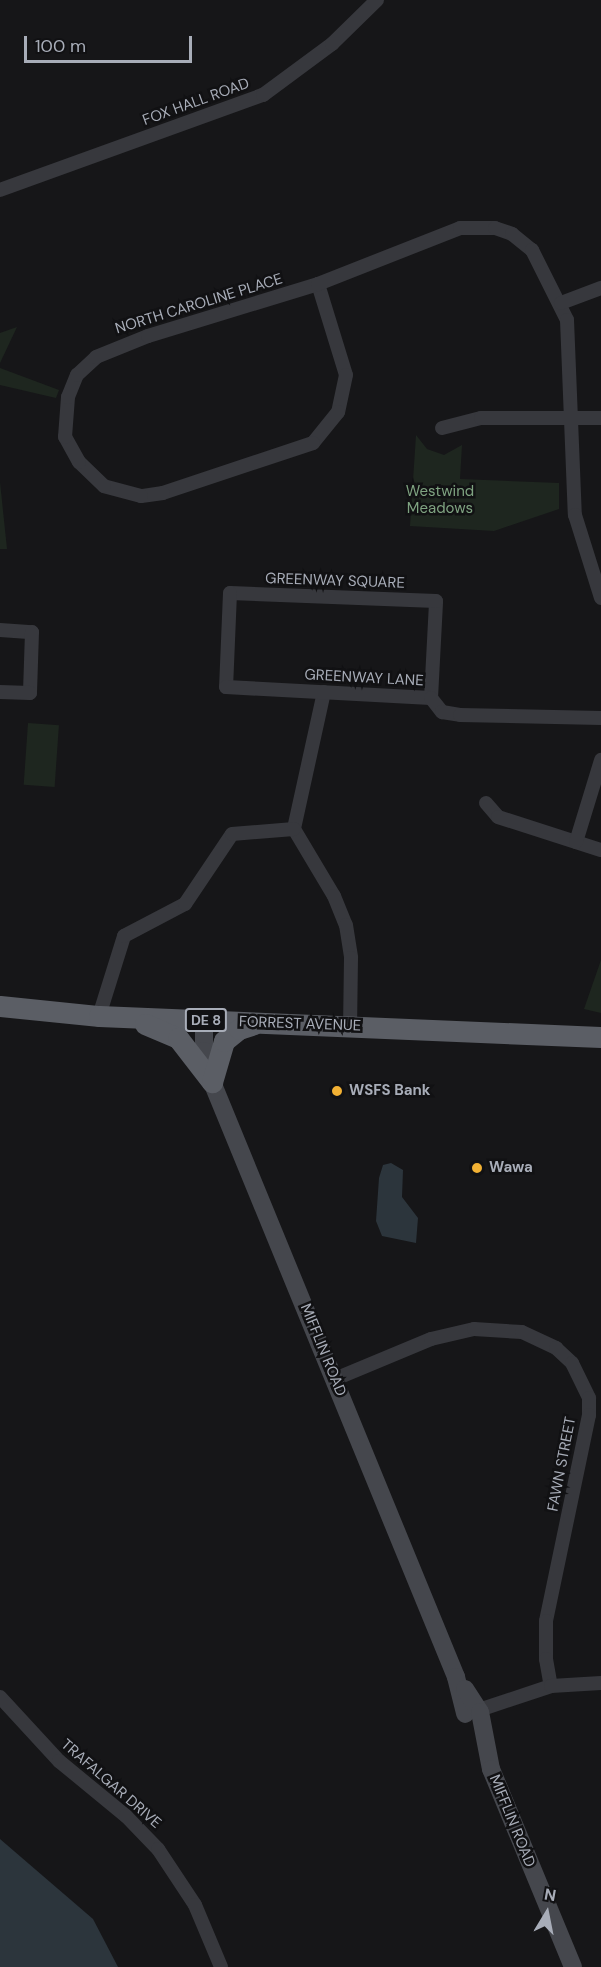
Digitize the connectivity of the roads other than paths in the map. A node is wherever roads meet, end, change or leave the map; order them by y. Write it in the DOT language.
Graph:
graph roads {
  1 [pos="377,0"];
  2 [pos="0,190"];
  3 [pos="318,284"];
  4 [pos="601,288"];
  5 [pos="561,303"];
  6 [pos="601,418"];
  7 [pos="572,419"];
  8 [pos="442,428"];
  9 [pos="596,565"];
  10 [pos="601,598"];
  11 [pos="0,630"];
  12 [pos="226,687"];
  13 [pos="0,692"];
  14 [pos="324,692"];
  15 [pos="431,698"];
  16 [pos="601,717"];
  17 [pos="601,760"];
  18 [pos="486,803"];
  19 [pos="294,829"];
  20 [pos="576,842"];
  21 [pos="601,850"];
  22 [pos="0,1006"];
  23 [pos="99,1016"];
  24 [pos="121,1017"];
  25 [pos="204,1020"];
  26 [pos="261,1022"];
  27 [pos="350,1026"];
  28 [pos="601,1037"];
  29 [pos="212,1082"];
  30 [pos="334,1379"];
  31 [pos="601,1683"];
  32 [pos="551,1686"];
  33 [pos="0,1697"];
  34 [pos="478,1714"];
  35 [pos="221,1967"];
  36 [pos="573,1967"];
  1 -- 2 [label="street, FOX HALL ROAD"];
  3 -- 3 [label="street, NORTH CAROLINE PLACE"];
  3 -- 5 [label="street, NORTH CAROLINE PLACE"];
  4 -- 5 [label="street"];
  5 -- 7 [label="street, NORTH CAROLINE PLACE"];
  6 -- 7 [label="street"];
  7 -- 8 [label="street"];
  7 -- 9 [label="street, NORTH CAROLINE PLACE"];
  9 -- 10 [label="street, NORTH CAROLINE PLACE"];
  11 -- 13 [label="street"];
  12 -- 14 [label="street, GREENWAY LANE"];
  12 -- 15 [label="street, GREENWAY SQUARE"];
  14 -- 15 [label="street, GREENWAY LANE"];
  14 -- 19 [label="street"];
  15 -- 16 [label="street, GREENWAY LANE"];
  17 -- 20 [label="street"];
  18 -- 20 [label="street"];
  19 -- 23 [label="street"];
  19 -- 27 [label="street"];
  20 -- 21 [label="street"];
  22 -- 23 [label="highway, FORREST AVENUE / DE 8"];
  23 -- 24 [label="highway, FORREST AVENUE / DE 8"];
  24 -- 25 [label="highway, FORREST AVENUE / DE 8"];
  24 -- 29 [label="highway"];
  25 -- 26 [label="highway, FORREST AVENUE / DE 8"];
  25 -- 29 [label="main road, MIFFLIN ROAD"];
  26 -- 27 [label="highway, FORREST AVENUE / DE 8"];
  26 -- 29 [label="highway"];
  27 -- 28 [label="highway, FORREST AVENUE / DE 8"];
  29 -- 30 [label="main road, MIFFLIN ROAD"];
  30 -- 32 [label="street, FAWN STREET"];
  30 -- 34 [label="main road, MIFFLIN ROAD"];
  31 -- 32 [label="street"];
  32 -- 34 [label="street"];
  33 -- 35 [label="street, TRAFALGAR DRIVE"];
  34 -- 36 [label="main road, MIFFLIN ROAD"];
}
